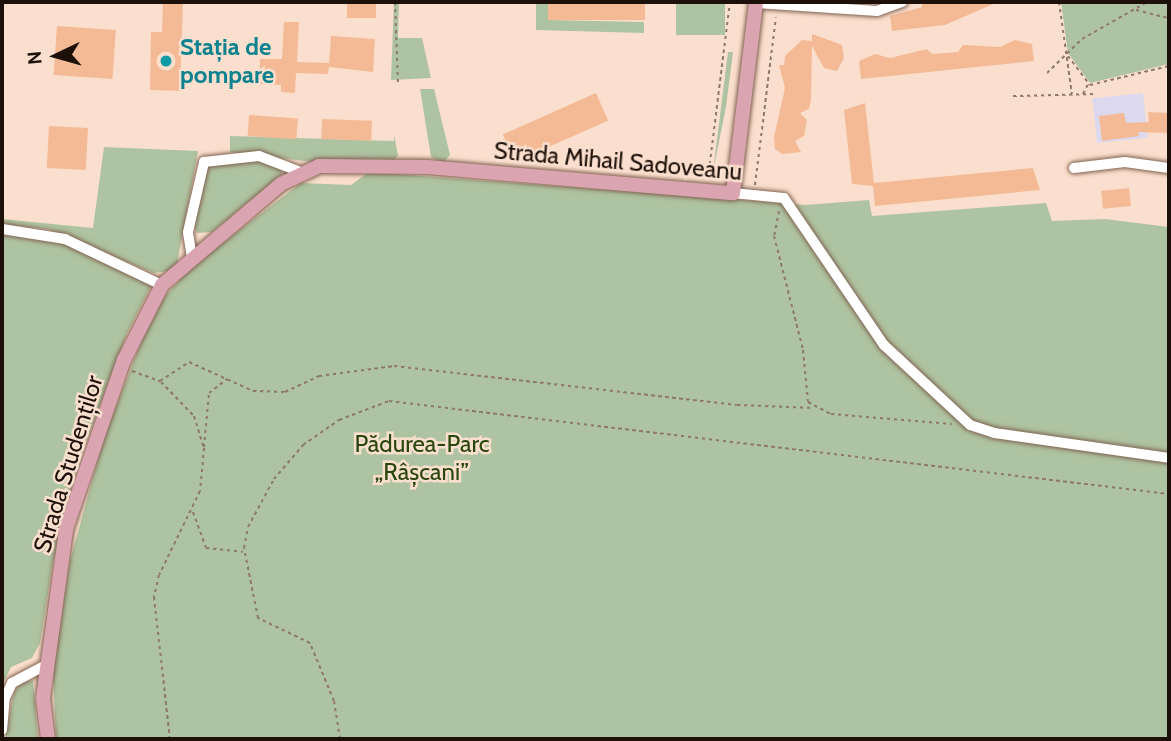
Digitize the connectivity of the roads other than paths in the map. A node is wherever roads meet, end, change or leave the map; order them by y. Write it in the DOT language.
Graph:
graph roads {
  1 [pos="902,2"];
  2 [pos="756,3"];
  3 [pos="1074,168"];
  4 [pos="1169,168"];
  5 [pos="301,172"];
  6 [pos="733,193"];
  7 [pos="2,229"];
  8 [pos="192,258"];
  9 [pos="162,285"];
  10 [pos="1169,458"];
  11 [pos="46,665"];
  12 [pos="2,730"];
  13 [pos="48,739"];
  1 -- 2 [label="street"];
  2 -- 6 [label="main road"];
  3 -- 4 [label="street"];
  5 -- 6 [label="main road, Strada Mihail Sadoveanu"];
  5 -- 8 [label="main road, Strada Mihail Sadoveanu"];
  5 -- 8 [label="street"];
  6 -- 10 [label="street, Strada Mihail Sadoveanu"];
  7 -- 9 [label="street"];
  8 -- 9 [label="main road, Strada Mihail Sadoveanu"];
  9 -- 11 [label="main road, Strada Studenților"];
  11 -- 12 [label="street"];
  11 -- 13 [label="main road, Strada Studenților"];
}
